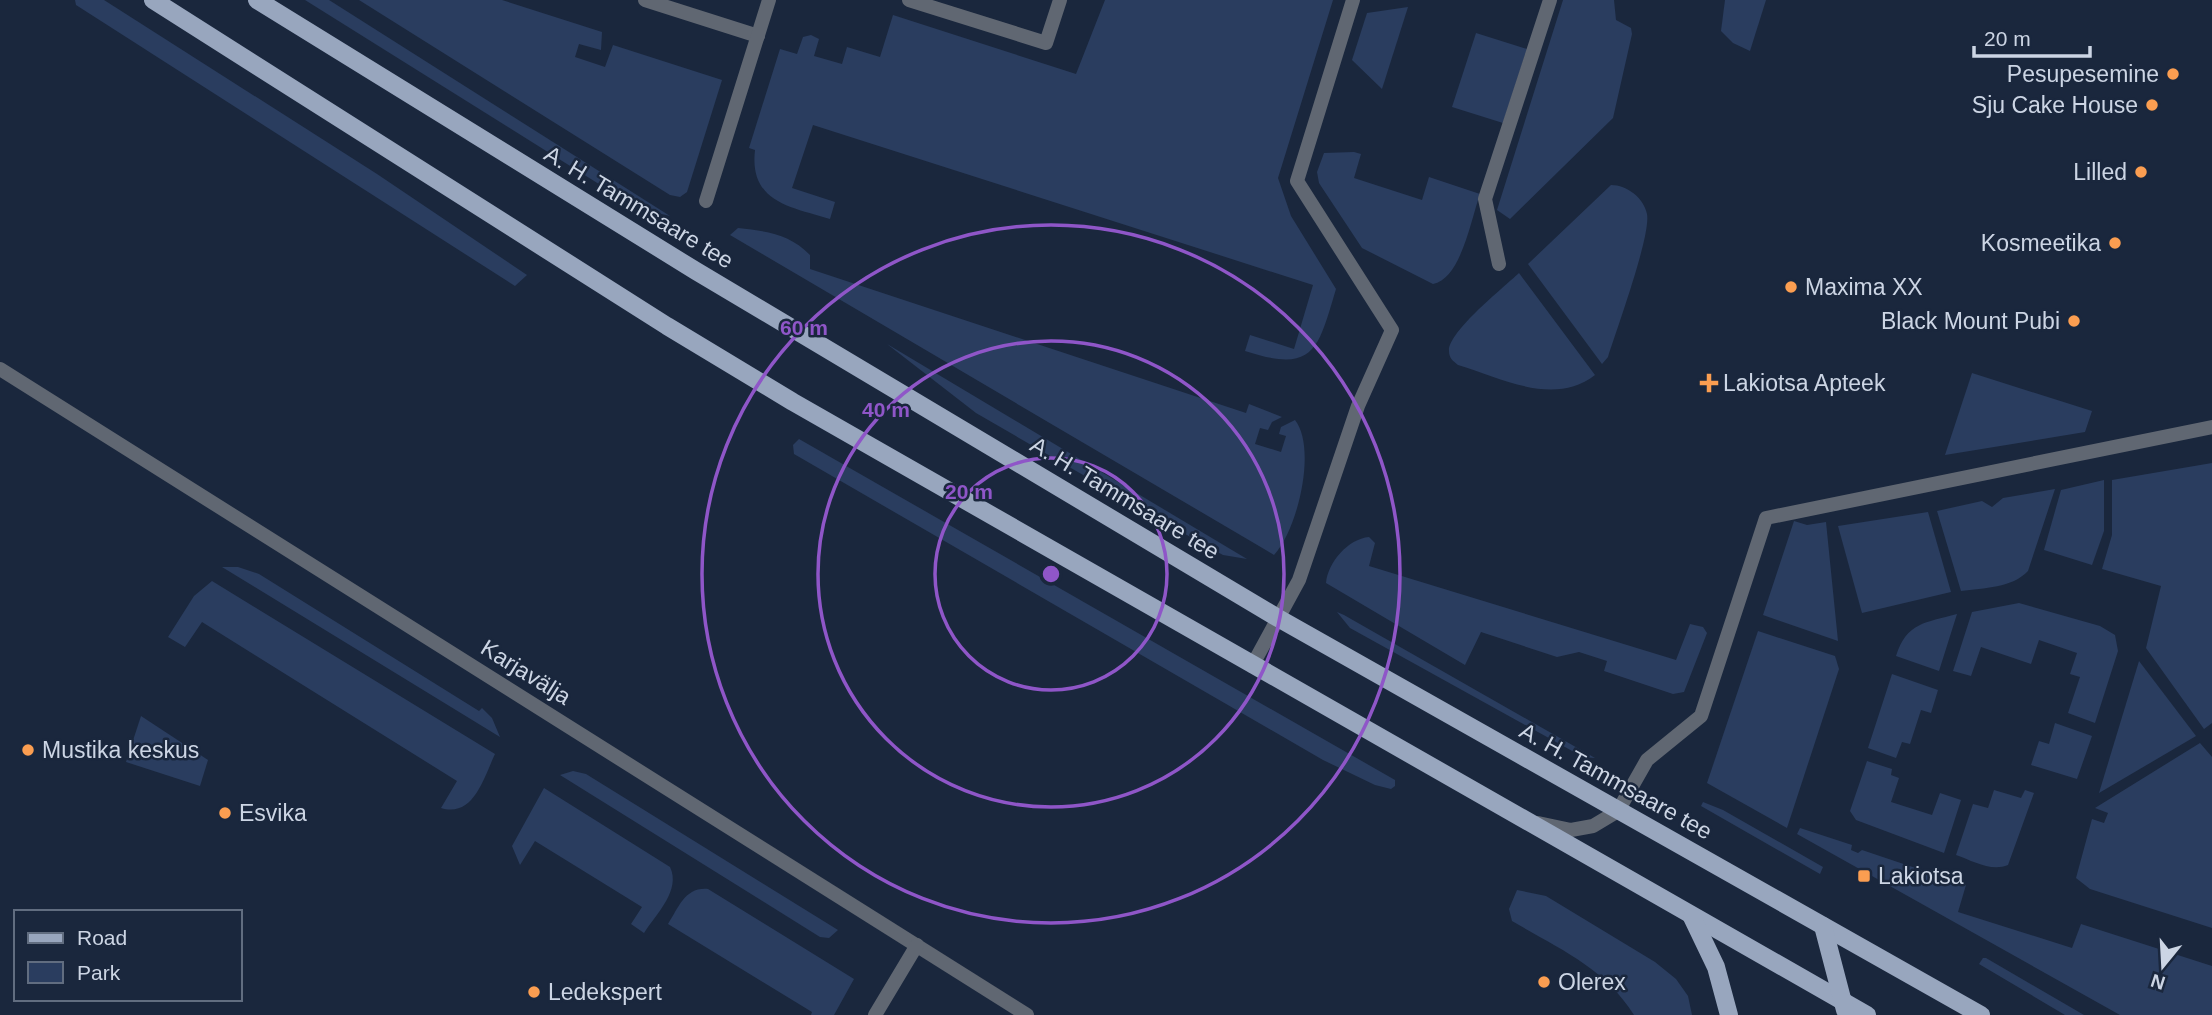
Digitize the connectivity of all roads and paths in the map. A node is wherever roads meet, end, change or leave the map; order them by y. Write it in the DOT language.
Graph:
graph roads {
  1 [pos="153,0"];
  2 [pos="257,0"];
  3 [pos="645,0"];
  4 [pos="769,0"];
  5 [pos="909,0"];
  6 [pos="1060,0"];
  7 [pos="1353,0"];
  8 [pos="1550,0"];
  9 [pos="758,36"];
  10 [pos="706,201"];
  11 [pos="1499,264"];
  12 [pos="0,369"];
  13 [pos="2212,427"];
  14 [pos="1278,618"];
  15 [pos="1252,666"];
  16 [pos="1618,811"];
  17 [pos="1529,821"];
  18 [pos="1692,917"];
  19 [pos="1823,926"];
  20 [pos="917,945"];
  21 [pos="1845,1009"];
  22 [pos="876,1015"];
  23 [pos="1027,1015"];
  24 [pos="1729,1015"];
  25 [pos="1867,1015"];
  26 [pos="1981,1015"];
  1 -- 15 [label="main road"];
  2 -- 14 [label="main road, A. H. Tammsaare tee"];
  3 -- 9 [label="street"];
  4 -- 9 [label="street"];
  5 -- 6 [label="street"];
  7 -- 14 [label="street"];
  8 -- 11 [label="street"];
  9 -- 10 [label="street"];
  12 -- 20 [label="street, Karjavälja"];
  13 -- 16 [label="street"];
  14 -- 15 [label="street"];
  14 -- 16 [label="main road, A. H. Tammsaare tee"];
  15 -- 17 [label="main road"];
  16 -- 17 [label="street"];
  16 -- 19 [label="main road, A. H. Tammsaare tee"];
  17 -- 18 [label="main road"];
  18 -- 21 [label="main road"];
  18 -- 24 [label="main road"];
  19 -- 21 [label="main road"];
  19 -- 26 [label="main road, A. H. Tammsaare tee"];
  20 -- 22 [label="street"];
  20 -- 23 [label="street, Karjavälja"];
  21 -- 25 [label="main road"];
}
